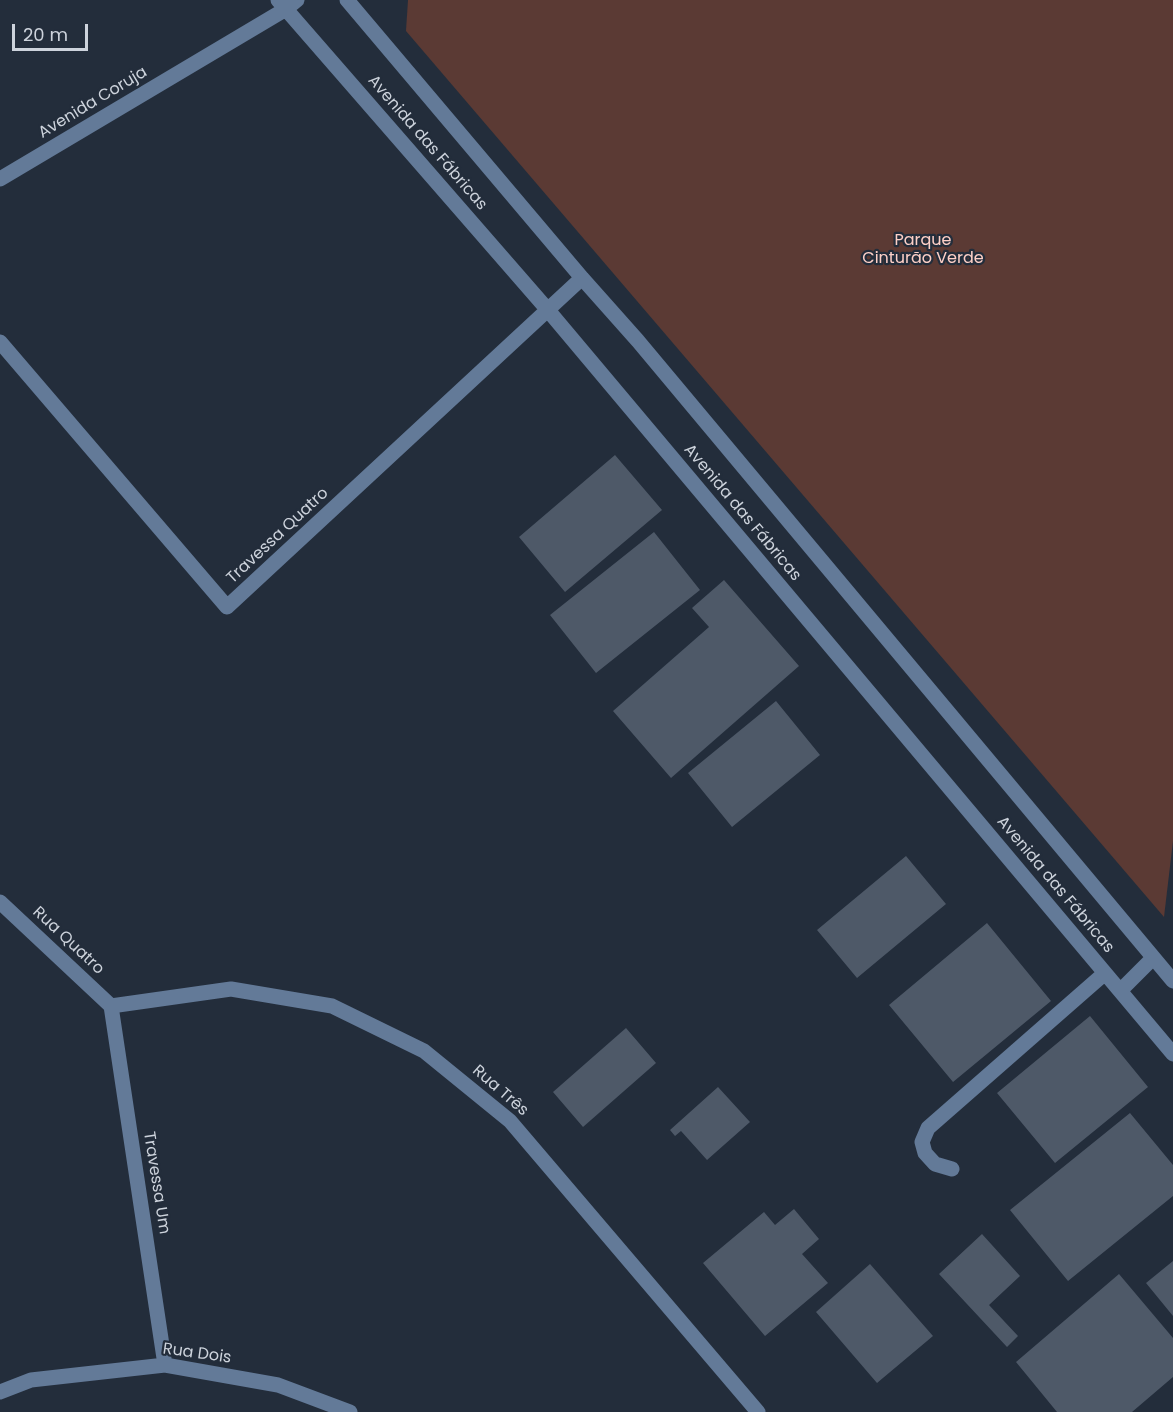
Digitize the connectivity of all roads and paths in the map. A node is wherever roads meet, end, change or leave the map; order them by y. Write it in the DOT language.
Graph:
graph roads {
  1 [pos="347,0"];
  2 [pos="287,3"];
  3 [pos="0,179"];
  4 [pos="582,278"];
  5 [pos="547,309"];
  6 [pos="0,342"];
  7 [pos="0,902"];
  8 [pos="1153,958"];
  9 [pos="1105,973"];
  10 [pos="1173,981"];
  11 [pos="1120,991"];
  12 [pos="111,1006"];
  13 [pos="1173,1054"];
  14 [pos="952,1169"];
  15 [pos="165,1365"];
  16 [pos="0,1392"];
  17 [pos="350,1412"];
  18 [pos="758,1412"];
  1 -- 4 [label="street, Avenida das Fábricas"];
  2 -- 3 [label="street, Avenida Coruja"];
  2 -- 5 [label="street, Avenida das Fábricas"];
  4 -- 5 [label="street, Travessa Quatro"];
  4 -- 8 [label="street, Avenida das Fábricas"];
  5 -- 6 [label="street, Travessa Quatro"];
  5 -- 9 [label="street, Avenida das Fábricas"];
  7 -- 12 [label="street, Rua Quatro"];
  8 -- 10 [label="street, Avenida das Fábricas"];
  8 -- 11 [label="street"];
  9 -- 11 [label="street, Avenida das Fábricas"];
  9 -- 14 [label="street"];
  11 -- 13 [label="street, Avenida das Fábricas"];
  12 -- 15 [label="street, Travessa Um"];
  12 -- 18 [label="street, Rua Três"];
  15 -- 16 [label="street, Rua Dois"];
  15 -- 17 [label="street, Rua Dois"];
}
